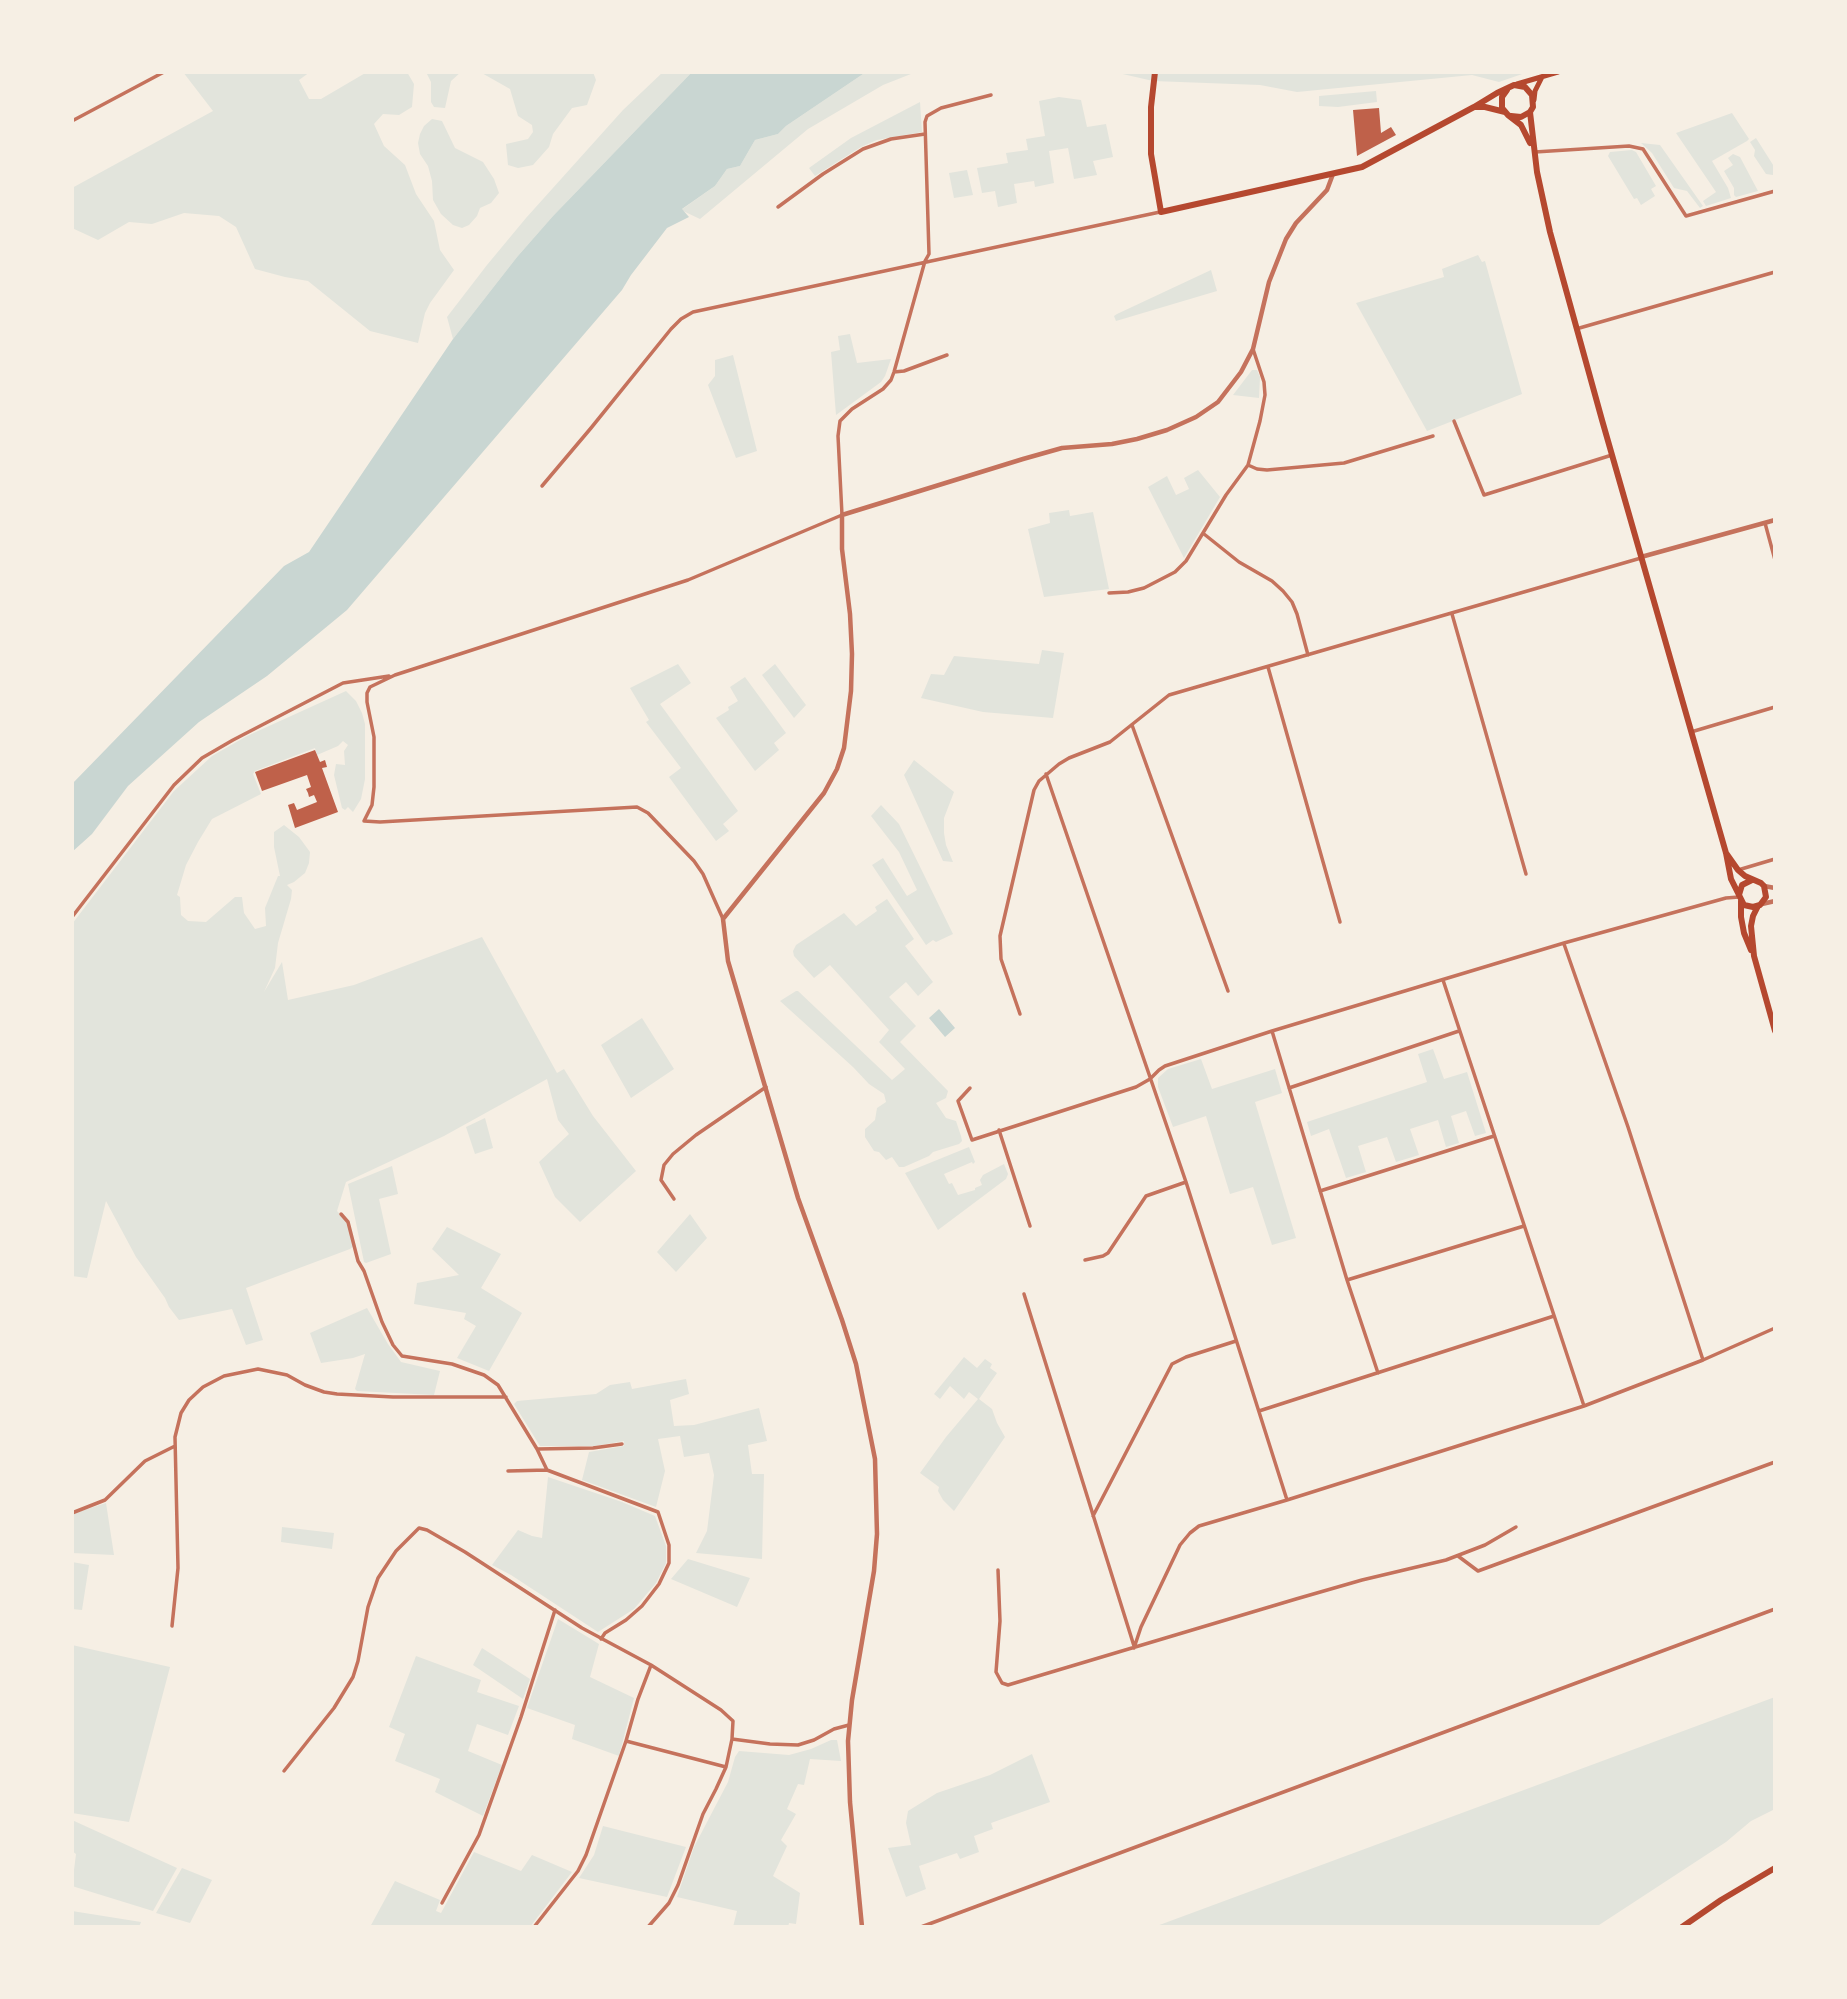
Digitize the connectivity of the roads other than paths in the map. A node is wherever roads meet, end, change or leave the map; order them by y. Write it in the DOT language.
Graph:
graph roads {
  1 [pos="164,72"];
  2 [pos="1155,72"];
  3 [pos="1558,72"];
  4 [pos="1542,76"];
  5 [pos="1511,87"];
  6 [pos="991,95"];
  7 [pos="1534,100"];
  8 [pos="1474,107"];
  9 [pos="1531,111"];
  10 [pos="1508,114"];
  11 [pos="72,121"];
  12 [pos="925,134"];
  13 [pos="1533,152"];
  14 [pos="1333,174"];
  15 [pos="1775,191"];
  16 [pos="778,207"];
  17 [pos="1161,212"];
  18 [pos="925,261"];
  19 [pos="1775,272"];
  20 [pos="1576,329"];
  21 [pos="1253,349"];
  22 [pos="947,355"];
  23 [pos="894,372"];
  24 [pos="1454,421"];
  25 [pos="1433,436"];
  26 [pos="1612,455"];
  27 [pos="1248,465"];
  28 [pos="542,485"];
  29 [pos="842,515"];
  30 [pos="1775,520"];
  31 [pos="1765,523"];
  32 [pos="1204,534"];
  33 [pos="1641,558"];
  34 [pos="1775,560"];
  35 [pos="1109,593"];
  36 [pos="1452,614"];
  37 [pos="1308,656"];
  38 [pos="1268,667"];
  39 [pos="395,675"];
  40 [pos="1775,707"];
  41 [pos="1132,725"];
  42 [pos="1691,732"];
  43 [pos="1046,774"];
  44 [pos="1726,853"];
  45 [pos="1775,859"];
  46 [pos="1738,870"];
  47 [pos="1526,874"];
  48 [pos="1752,880"];
  49 [pos="1764,886"];
  50 [pos="1775,888"];
  51 [pos="1740,898"];
  52 [pos="1775,901"];
  53 [pos="1760,905"];
  54 [pos="72,917"];
  55 [pos="723,919"];
  56 [pos="1340,922"];
  57 [pos="1564,943"];
  58 [pos="1754,956"];
  59 [pos="1443,980"];
  60 [pos="1228,991"];
  61 [pos="1020,1014"];
  62 [pos="1272,1031"];
  63 [pos="1460,1031"];
  64 [pos="1775,1031"];
  65 [pos="1150,1079"];
  66 [pos="766,1087"];
  67 [pos="970,1088"];
  68 [pos="1289,1088"];
  69 [pos="999,1130"];
  70 [pos="1494,1136"];
  71 [pos="1186,1182"];
  72 [pos="1320,1191"];
  73 [pos="674,1199"];
  74 [pos="341,1214"];
  75 [pos="1030,1226"];
  76 [pos="1524,1226"];
  77 [pos="1085,1260"];
  78 [pos="1347,1280"];
  79 [pos="1024,1294"];
  80 [pos="1553,1316"];
  81 [pos="1775,1328"];
  82 [pos="1236,1341"];
  83 [pos="1703,1360"];
  84 [pos="1378,1373"];
  85 [pos="506,1398"];
  86 [pos="1584,1406"];
  87 [pos="1259,1411"];
  88 [pos="622,1444"];
  89 [pos="174,1446"];
  90 [pos="537,1449"];
  91 [pos="1775,1462"];
  92 [pos="547,1470"];
  93 [pos="508,1471"];
  94 [pos="1287,1500"];
  95 [pos="72,1513"];
  96 [pos="1093,1516"];
  97 [pos="1516,1527"];
  98 [pos="1458,1556"];
  99 [pos="998,1570"];
  100 [pos="1775,1609"];
  101 [pos="555,1610"];
  102 [pos="172,1626"];
  103 [pos="601,1639"];
  104 [pos="1135,1648"];
  105 [pos="651,1665"];
  106 [pos="849,1725"];
  107 [pos="732,1739"];
  108 [pos="626,1741"];
  109 [pos="726,1767"];
  110 [pos="284,1771"];
  111 [pos="1775,1868"];
  112 [pos="442,1903"];
  113 [pos="534,1927"];
  114 [pos="648,1927"];
  115 [pos="862,1927"];
  116 [pos="921,1927"];
  117 [pos="1682,1927"];
  1 -- 11 [label="street"];
  2 -- 17 [label="main road"];
  3 -- 4 [label="main road"];
  4 -- 5 [label="main road"];
  4 -- 7 [label="main road"];
  5 -- 7 [label="main road"];
  5 -- 8 [label="main road"];
  5 -- 10 [label="main road"];
  6 -- 12 [label="street"];
  7 -- 9 [label="main road"];
  8 -- 10 [label="main road"];
  8 -- 14 [label="main road"];
  9 -- 10 [label="main road"];
  9 -- 13 [label="main road"];
  10 -- 13 [label="main road"];
  12 -- 16 [label="street"];
  12 -- 18 [label="street"];
  13 -- 15 [label="street"];
  13 -- 20 [label="main road"];
  14 -- 17 [label="main road"];
  14 -- 21 [label="street"];
  17 -- 18 [label="street"];
  18 -- 23 [label="street"];
  18 -- 28 [label="street"];
  19 -- 20 [label="street"];
  20 -- 26 [label="main road"];
  21 -- 27 [label="street"];
  21 -- 29 [label="street"];
  22 -- 23 [label="street"];
  23 -- 29 [label="street"];
  24 -- 26 [label="street"];
  25 -- 27 [label="street"];
  26 -- 33 [label="main road"];
  27 -- 32 [label="street"];
  29 -- 39 [label="street"];
  29 -- 55 [label="street"];
  30 -- 31 [label="street"];
  31 -- 33 [label="street"];
  31 -- 34 [label="street"];
  32 -- 35 [label="street"];
  32 -- 37 [label="street"];
  33 -- 36 [label="street"];
  33 -- 42 [label="main road"];
  36 -- 37 [label="street"];
  36 -- 47 [label="street"];
  37 -- 38 [label="street"];
  38 -- 41 [label="street"];
  38 -- 56 [label="street"];
  39 -- 54 [label="street"];
  39 -- 55 [label="street"];
  40 -- 42 [label="street"];
  41 -- 43 [label="street"];
  41 -- 60 [label="street"];
  42 -- 44 [label="main road"];
  43 -- 61 [label="street"];
  43 -- 65 [label="street"];
  44 -- 46 [label="main road"];
  44 -- 51 [label="main road"];
  45 -- 46 [label="street"];
  46 -- 48 [label="main road"];
  48 -- 49 [label="main road"];
  48 -- 51 [label="main road"];
  49 -- 50 [label="street"];
  49 -- 53 [label="main road"];
  51 -- 53 [label="main road"];
  51 -- 57 [label="street"];
  51 -- 58 [label="main road"];
  52 -- 53 [label="street"];
  53 -- 58 [label="main road"];
  55 -- 66 [label="street"];
  57 -- 59 [label="street"];
  57 -- 83 [label="street"];
  58 -- 64 [label="main road"];
  59 -- 62 [label="street"];
  59 -- 63 [label="street"];
  62 -- 65 [label="street"];
  62 -- 68 [label="street"];
  63 -- 68 [label="street"];
  63 -- 70 [label="street"];
  65 -- 69 [label="street"];
  65 -- 71 [label="street"];
  66 -- 73 [label="street"];
  66 -- 106 [label="street"];
  67 -- 69 [label="street"];
  68 -- 72 [label="street"];
  69 -- 75 [label="street"];
  70 -- 72 [label="street"];
  70 -- 76 [label="street"];
  71 -- 77 [label="street"];
  71 -- 82 [label="street"];
  72 -- 78 [label="street"];
  74 -- 85 [label="street"];
  76 -- 78 [label="street"];
  76 -- 80 [label="street"];
  78 -- 84 [label="street"];
  79 -- 96 [label="street"];
  80 -- 84 [label="street"];
  80 -- 86 [label="street"];
  81 -- 83 [label="street"];
  82 -- 87 [label="street"];
  82 -- 96 [label="street"];
  83 -- 86 [label="street"];
  84 -- 87 [label="street"];
  85 -- 89 [label="street"];
  85 -- 90 [label="street"];
  86 -- 94 [label="street"];
  87 -- 94 [label="street"];
  88 -- 90 [label="street"];
  89 -- 95 [label="street"];
  89 -- 102 [label="street"];
  90 -- 92 [label="street"];
  91 -- 98 [label="street"];
  92 -- 93 [label="street"];
  92 -- 103 [label="street"];
  94 -- 104 [label="street"];
  96 -- 104 [label="street"];
  97 -- 98 [label="street"];
  98 -- 104 [label="street"];
  99 -- 104 [label="street"];
  100 -- 116 [label="street"];
  101 -- 103 [label="street"];
  101 -- 110 [label="street"];
  101 -- 112 [label="street"];
  103 -- 105 [label="street"];
  105 -- 107 [label="street"];
  105 -- 108 [label="street"];
  106 -- 107 [label="street"];
  106 -- 115 [label="street"];
  107 -- 109 [label="street"];
  108 -- 109 [label="street"];
  108 -- 113 [label="street"];
  109 -- 114 [label="street"];
  111 -- 117 [label="main road"];
}
